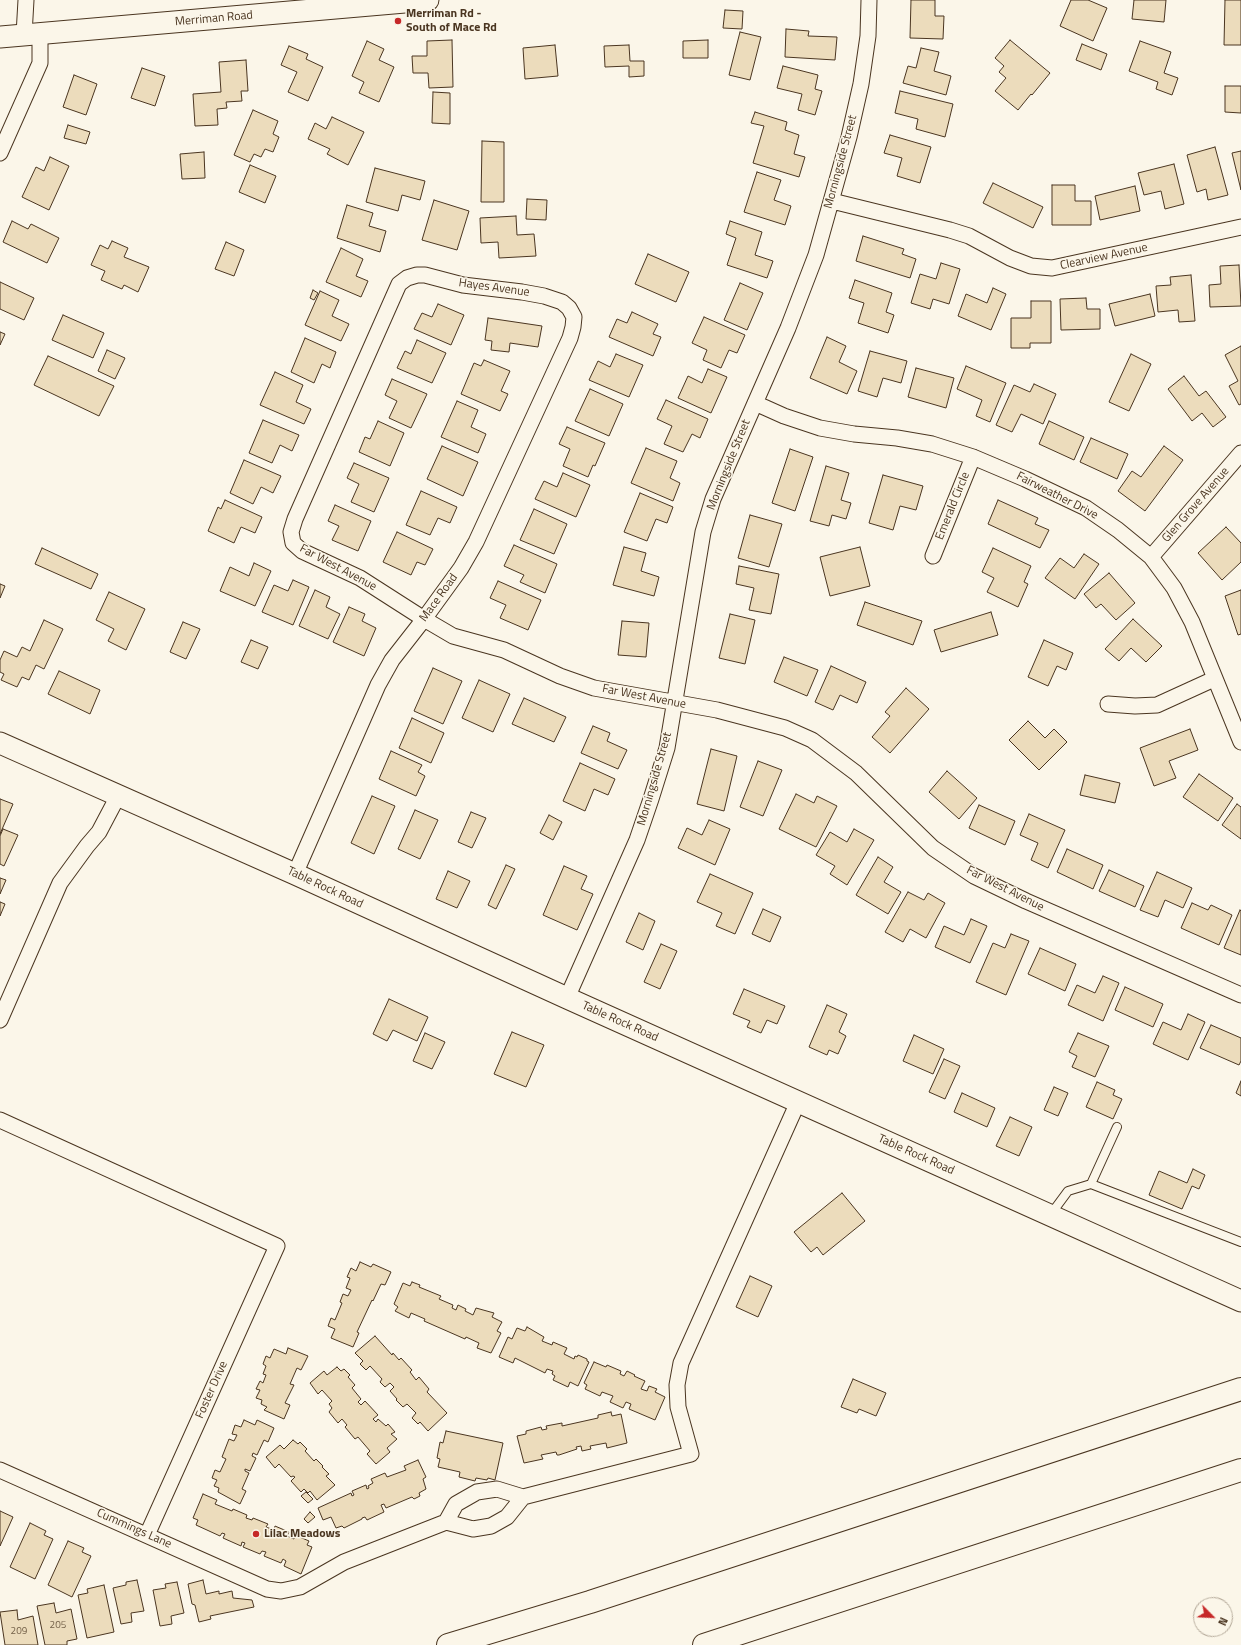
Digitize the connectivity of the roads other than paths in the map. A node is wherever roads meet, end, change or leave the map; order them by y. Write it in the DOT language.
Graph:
graph roads {
  1 [pos="26,0"];
  2 [pos="428,0"];
  3 [pos="869,0"];
  4 [pos="32,34"];
  5 [pos="0,37"];
  6 [pos="0,153"];
  7 [pos="832,201"];
  8 [pos="1241,227"];
  9 [pos="407,278"];
  10 [pos="574,317"];
  11 [pos="755,403"];
  12 [pos="1241,454"];
  13 [pos="973,457"];
  14 [pos="933,556"];
  15 [pos="1151,557"];
  16 [pos="424,619"];
  17 [pos="1214,679"];
  18 [pos="675,703"];
  19 [pos="1108,704"];
  20 [pos="1241,742"];
  21 [pos="0,743"];
  22 [pos="118,796"];
  23 [pos="295,874"];
  24 [pos="1241,995"];
  25 [pos="567,998"];
  26 [pos="0,1020"];
  27 [pos="798,1102"];
  28 [pos="0,1120"];
  29 [pos="1117,1127"];
  30 [pos="1091,1184"];
  31 [pos="1051,1215"];
  32 [pos="1241,1242"];
  33 [pos="1241,1301"];
  34 [pos="1241,1389"];
  35 [pos="0,1470"];
  36 [pos="1241,1470"];
  37 [pos="522,1497"];
  38 [pos="446,1522"];
  39 [pos="147,1535"];
  40 [pos="448,1645"];
  41 [pos="704,1645"];
  1 -- 4 [label="street"];
  2 -- 4 [label="main road, Merriman Road"];
  3 -- 7 [label="street, Morningside Street"];
  4 -- 5 [label="main road, Merriman Road"];
  4 -- 6 [label="street"];
  7 -- 8 [label="street, Clearview Avenue"];
  7 -- 11 [label="street, Morningside Street"];
  9 -- 10 [label="street, Hayes Avenue"];
  9 -- 16 [label="street, Far West Avenue"];
  10 -- 16 [label="street, Mace Road"];
  11 -- 13 [label="street, Fairweather Drive"];
  11 -- 18 [label="street, Morningside Street"];
  12 -- 15 [label="street, Glen Grove Avenue"];
  13 -- 14 [label="street, Emerald Circle"];
  13 -- 15 [label="street, Fairweather Drive"];
  15 -- 17 [label="street, Fairweather Drive"];
  16 -- 18 [label="street, Far West Avenue"];
  16 -- 23 [label="street, Mace Road"];
  17 -- 19 [label="street"];
  17 -- 20 [label="street, Fairweather Drive"];
  18 -- 24 [label="street, Far West Avenue"];
  18 -- 25 [label="street, Morningside Street"];
  21 -- 22 [label="main road, Table Rock Road"];
  22 -- 23 [label="main road, Table Rock Road"];
  22 -- 26 [label="street"];
  23 -- 25 [label="main road, Table Rock Road"];
  25 -- 27 [label="main road, Table Rock Road"];
  27 -- 31 [label="main road, Table Rock Road"];
  27 -- 37 [label="street"];
  28 -- 39 [label="street, Foster Drive"];
  29 -- 30 [label="lane"];
  30 -- 31 [label="lane"];
  30 -- 32 [label="lane"];
  31 -- 33 [label="main road, Table Rock Road"];
  34 -- 40 [label="highway"];
  35 -- 39 [label="street, Cummings Lane"];
  36 -- 41 [label="highway"];
  37 -- 38 [label="street"];
  37 -- 38 [label="street"];
  38 -- 39 [label="street, Cummings Lane"];
}
